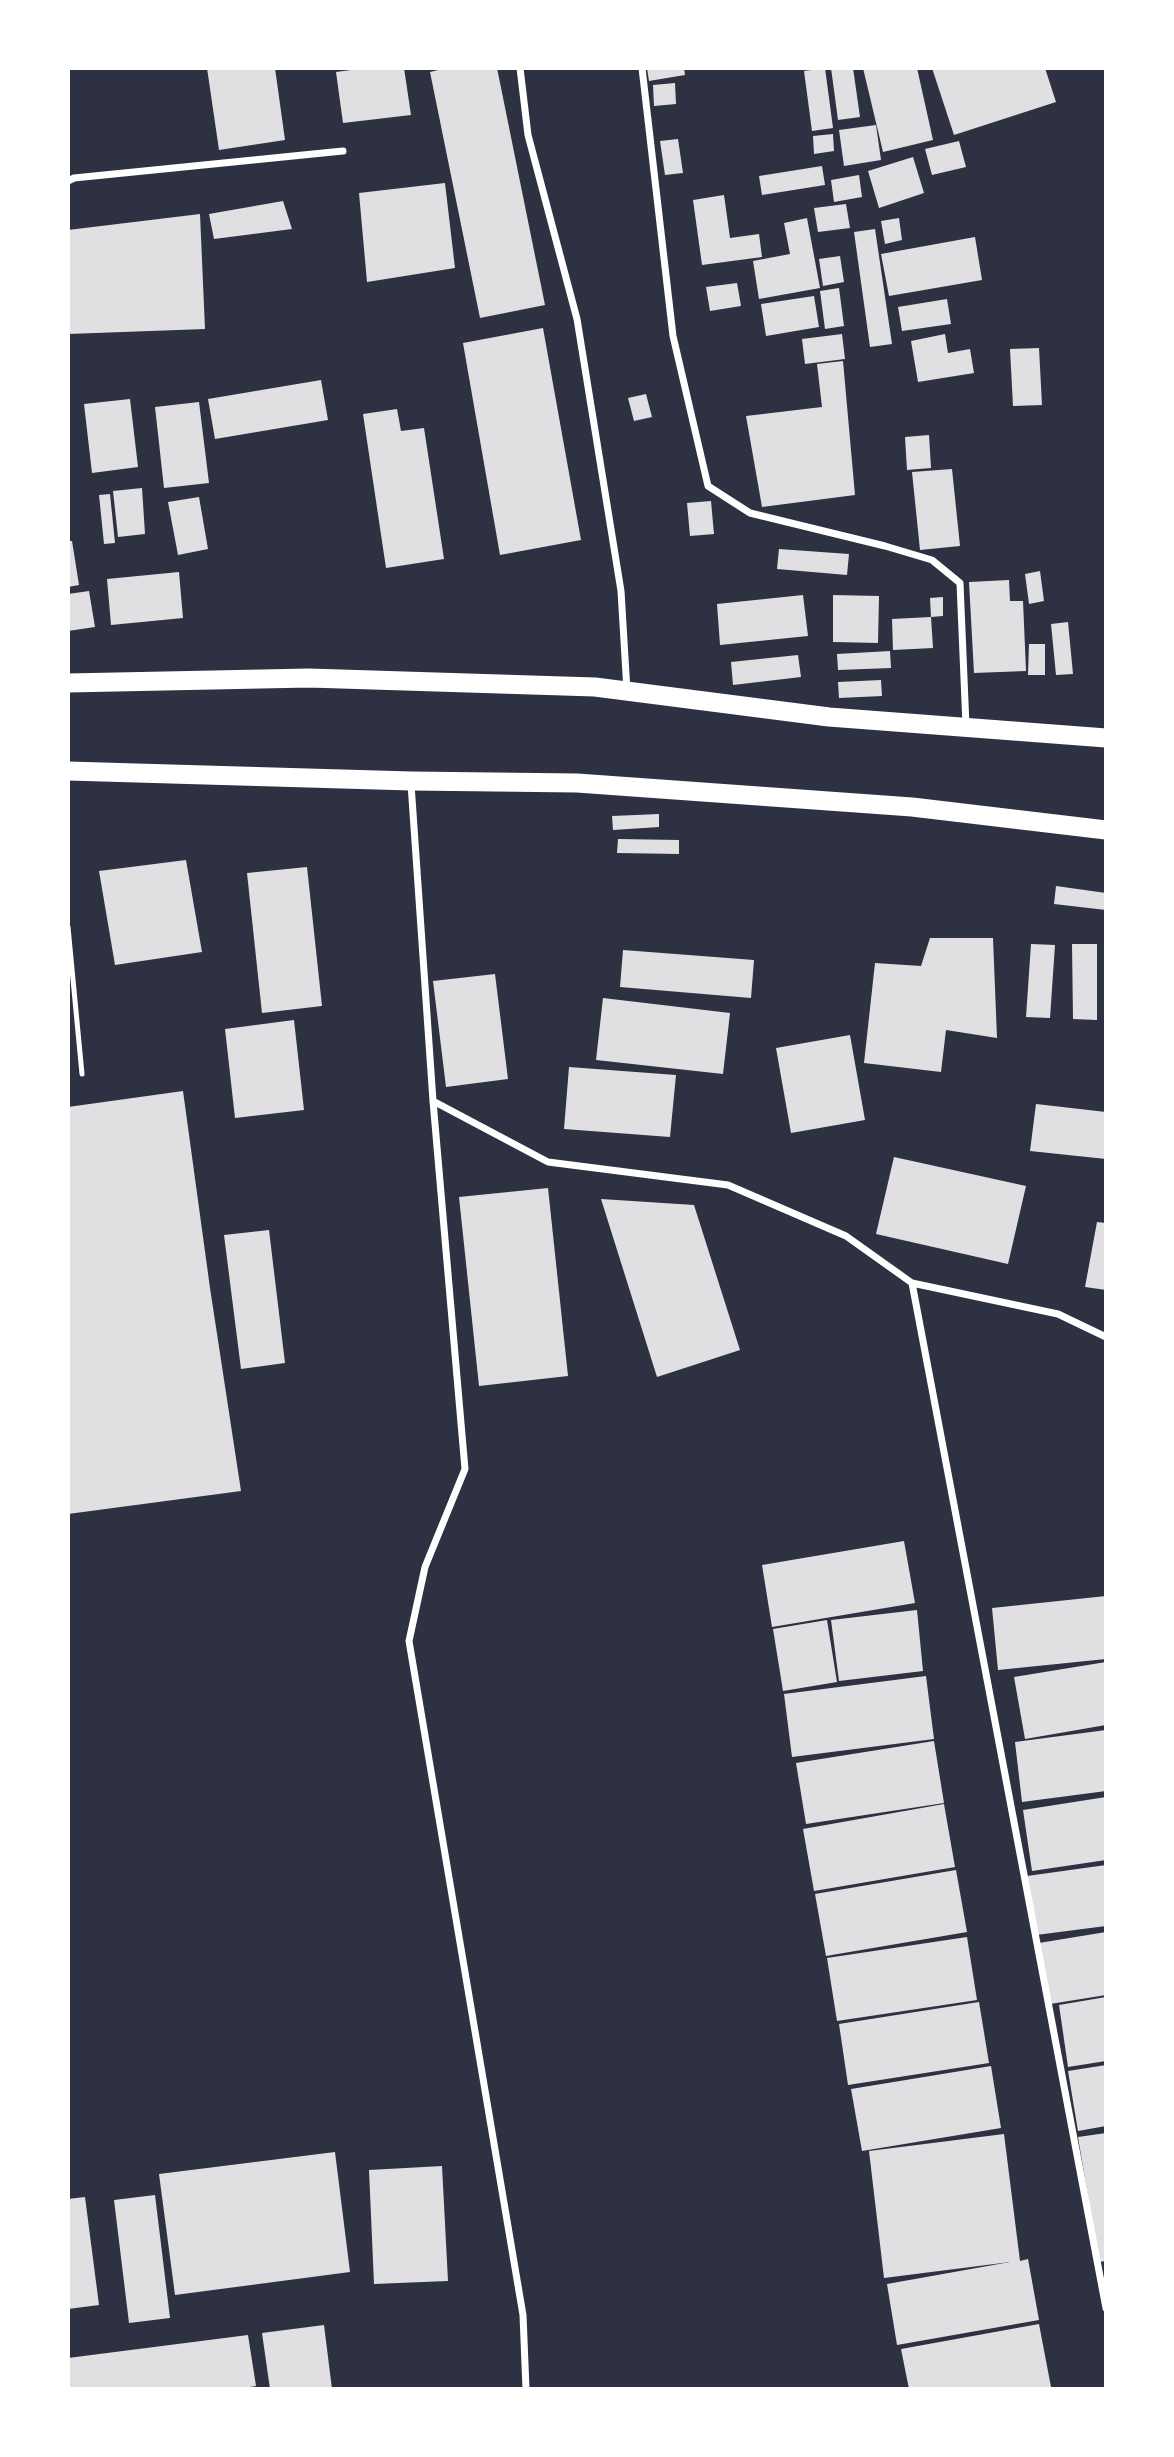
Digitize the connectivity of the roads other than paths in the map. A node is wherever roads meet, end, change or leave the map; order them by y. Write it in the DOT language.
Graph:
graph roads {
  1 [pos="520,68"];
  2 [pos="642,68"];
  3 [pos="343,151"];
  4 [pos="68,181"];
  5 [pos="68,683"];
  6 [pos="627,691"];
  7 [pos="966,727"];
  8 [pos="1106,738"];
  9 [pos="68,771"];
  10 [pos="411,781"];
  11 [pos="1106,830"];
  12 [pos="68,927"];
  13 [pos="82,1074"];
  14 [pos="433,1101"];
  15 [pos="912,1283"];
  16 [pos="1106,1337"];
  17 [pos="1106,2308"];
  18 [pos="526,2389"];
  1 -- 6 [label="street"];
  2 -- 7 [label="street"];
  3 -- 4 [label="street"];
  5 -- 6 [label="highway"];
  6 -- 7 [label="highway"];
  7 -- 8 [label="highway"];
  9 -- 10 [label="highway"];
  10 -- 11 [label="highway"];
  10 -- 14 [label="street"];
  12 -- 13 [label="lane"];
  14 -- 15 [label="street"];
  14 -- 18 [label="street"];
  15 -- 16 [label="street"];
  15 -- 17 [label="street"];
}
